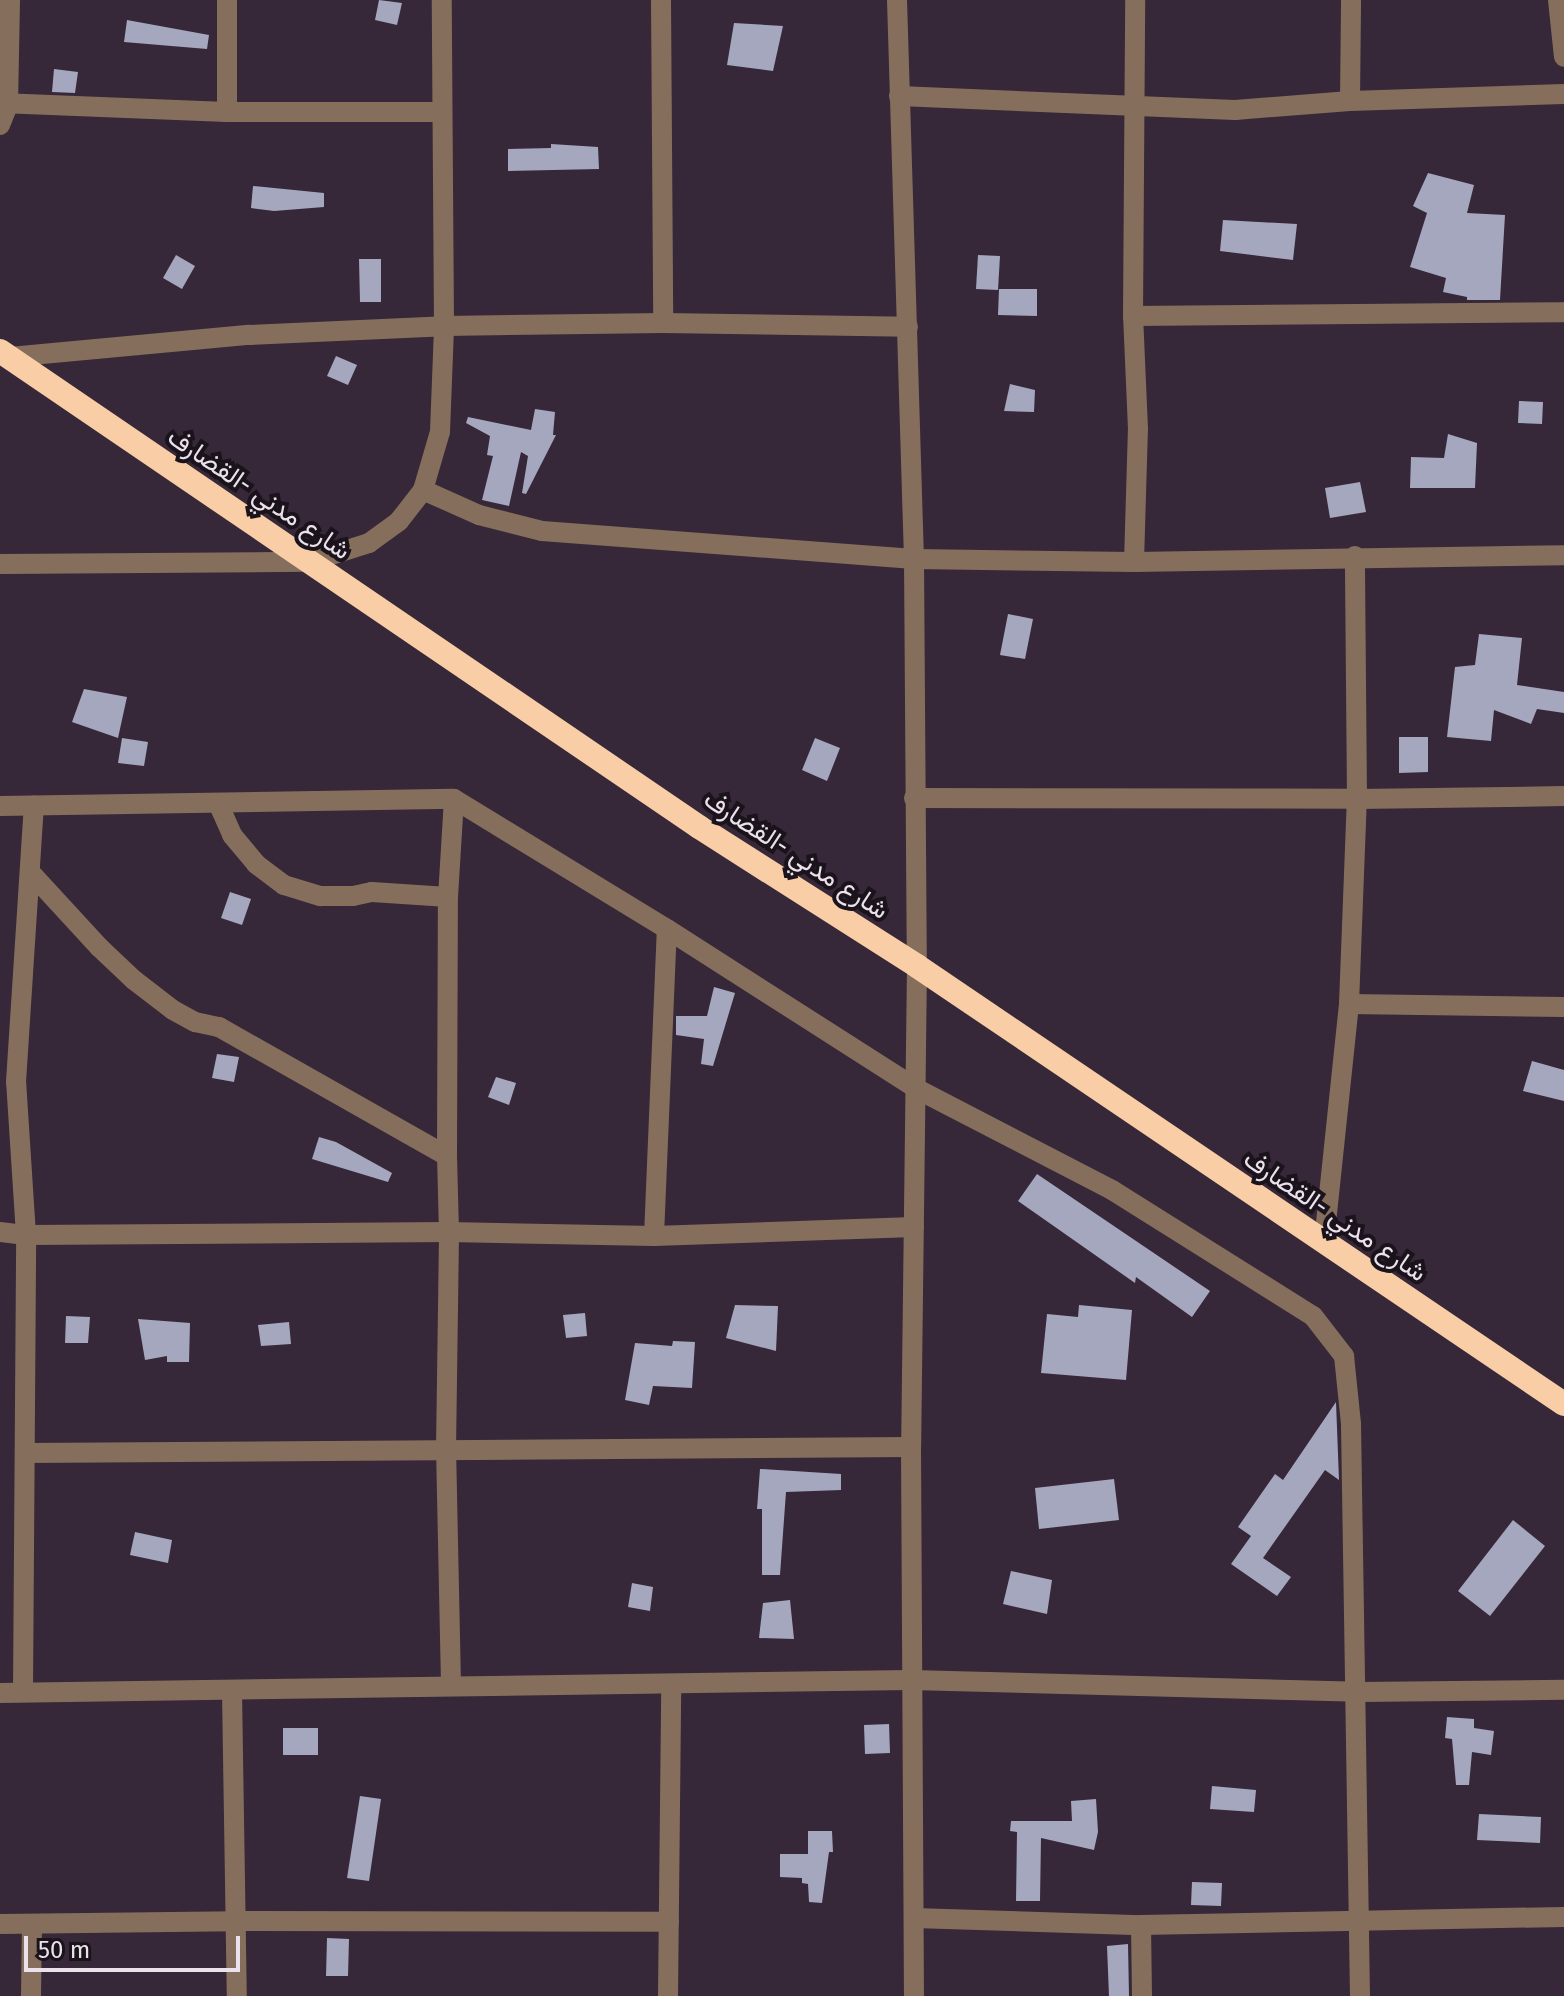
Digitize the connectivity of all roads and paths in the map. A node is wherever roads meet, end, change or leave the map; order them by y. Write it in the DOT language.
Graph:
graph roads {
  1 [pos="10,0"];
  2 [pos="227,0"];
  3 [pos="442,0"];
  4 [pos="661,0"];
  5 [pos="897,0"];
  6 [pos="1135,0"];
  7 [pos="1351,0"];
  8 [pos="1558,0"];
  9 [pos="1564,57"];
  10 [pos="1564,94"];
  11 [pos="899,96"];
  12 [pos="1350,101"];
  13 [pos="4,104"];
  14 [pos="1136,106"];
  15 [pos="227,112"];
  16 [pos="440,112"];
  17 [pos="0,125"];
  18 [pos="1564,312"];
  19 [pos="1133,316"];
  20 [pos="663,323"];
  21 [pos="444,326"];
  22 [pos="908,327"];
  23 [pos="5,354"];
  24 [pos="423,490"];
  25 [pos="1564,555"];
  26 [pos="1355,556"];
  27 [pos="914,559"];
  28 [pos="309,562"];
  29 [pos="1134,562"];
  30 [pos="0,564"];
  31 [pos="1564,796"];
  32 [pos="914,798"];
  33 [pos="454,799"];
  34 [pos="1357,799"];
  35 [pos="218,803"];
  36 [pos="0,806"];
  37 [pos="34,806"];
  38 [pos="30,872"];
  39 [pos="448,897"];
  40 [pos="667,929"];
  41 [pos="917,966"];
  42 [pos="1349,1004"];
  43 [pos="1564,1007"];
  44 [pos="917,1089"];
  45 [pos="447,1156"];
  46 [pos="914,1227"];
  47 [pos="0,1232"];
  48 [pos="449,1232"];
  49 [pos="26,1235"];
  50 [pos="654,1236"];
  51 [pos="1324,1242"];
  52 [pos="1564,1404"];
  53 [pos="911,1447"];
  54 [pos="446,1450"];
  55 [pos="25,1453"];
  56 [pos="911,1680"];
  57 [pos="451,1685"];
  58 [pos="671,1686"];
  59 [pos="1564,1690"];
  60 [pos="232,1691"];
  61 [pos="23,1692"];
  62 [pos="1358,1692"];
  63 [pos="0,1693"];
  64 [pos="1564,1917"];
  65 [pos="914,1918"];
  66 [pos="235,1921"];
  67 [pos="669,1922"];
  68 [pos="1358,1922"];
  69 [pos="0,1924"];
  70 [pos="32,1924"];
  71 [pos="1141,1925"];
  72 [pos="31,1996"];
  73 [pos="237,1996"];
  74 [pos="668,1996"];
  75 [pos="914,1996"];
  76 [pos="1142,1996"];
  77 [pos="1360,1996"];
  1 -- 13 [label="street"];
  2 -- 15 [label="street"];
  3 -- 16 [label="street"];
  4 -- 20 [label="street"];
  5 -- 11 [label="street"];
  6 -- 14 [label="street"];
  7 -- 12 [label="street"];
  8 -- 9 [label="street"];
  10 -- 12 [label="street"];
  11 -- 14 [label="street"];
  11 -- 22 [label="street"];
  12 -- 14 [label="street"];
  13 -- 15 [label="street"];
  13 -- 17 [label="street"];
  14 -- 19 [label="street"];
  15 -- 16 [label="street"];
  16 -- 21 [label="street"];
  18 -- 19 [label="street"];
  19 -- 29 [label="street"];
  20 -- 21 [label="street"];
  20 -- 22 [label="street"];
  21 -- 23 [label="street"];
  21 -- 24 [label="street"];
  22 -- 27 [label="street"];
  23 -- 28 [label="highway, شارع مدني -القضارف"];
  24 -- 27 [label="street"];
  24 -- 28 [label="street"];
  25 -- 26 [label="street"];
  26 -- 29 [label="street"];
  26 -- 34 [label="street"];
  27 -- 29 [label="street"];
  27 -- 32 [label="street"];
  28 -- 30 [label="street"];
  28 -- 41 [label="highway, شارع مدني -القضارف"];
  31 -- 34 [label="street"];
  32 -- 34 [label="street"];
  32 -- 41 [label="street"];
  33 -- 35 [label="street"];
  33 -- 39 [label="street"];
  33 -- 40 [label="street"];
  34 -- 42 [label="street"];
  35 -- 37 [label="street"];
  35 -- 39 [label="street"];
  36 -- 37 [label="street"];
  37 -- 38 [label="street"];
  38 -- 45 [label="street"];
  38 -- 49 [label="street"];
  39 -- 45 [label="street"];
  40 -- 44 [label="street"];
  40 -- 50 [label="street"];
  41 -- 44 [label="street"];
  41 -- 51 [label="highway, شارع مدني -القضارف"];
  42 -- 43 [label="street"];
  42 -- 51 [label="street"];
  44 -- 46 [label="street"];
  44 -- 62 [label="street"];
  45 -- 48 [label="street"];
  46 -- 50 [label="street"];
  46 -- 53 [label="street"];
  47 -- 49 [label="street"];
  48 -- 49 [label="street"];
  48 -- 50 [label="street"];
  48 -- 54 [label="street"];
  49 -- 55 [label="street"];
  51 -- 52 [label="highway, شارع مدني -القضارف"];
  53 -- 54 [label="street"];
  53 -- 56 [label="street"];
  54 -- 55 [label="street"];
  54 -- 57 [label="street"];
  55 -- 61 [label="street"];
  56 -- 58 [label="street"];
  56 -- 62 [label="street"];
  56 -- 65 [label="street"];
  57 -- 58 [label="street"];
  57 -- 60 [label="street"];
  58 -- 67 [label="street"];
  59 -- 62 [label="street"];
  60 -- 61 [label="street"];
  60 -- 66 [label="street"];
  61 -- 63 [label="street"];
  62 -- 68 [label="street"];
  64 -- 68 [label="street"];
  65 -- 71 [label="street"];
  65 -- 75 [label="street"];
  66 -- 67 [label="street"];
  66 -- 70 [label="street"];
  66 -- 73 [label="street"];
  67 -- 74 [label="street"];
  68 -- 71 [label="street"];
  68 -- 77 [label="street"];
  69 -- 70 [label="street"];
  70 -- 72 [label="street"];
  71 -- 76 [label="street"];
}
